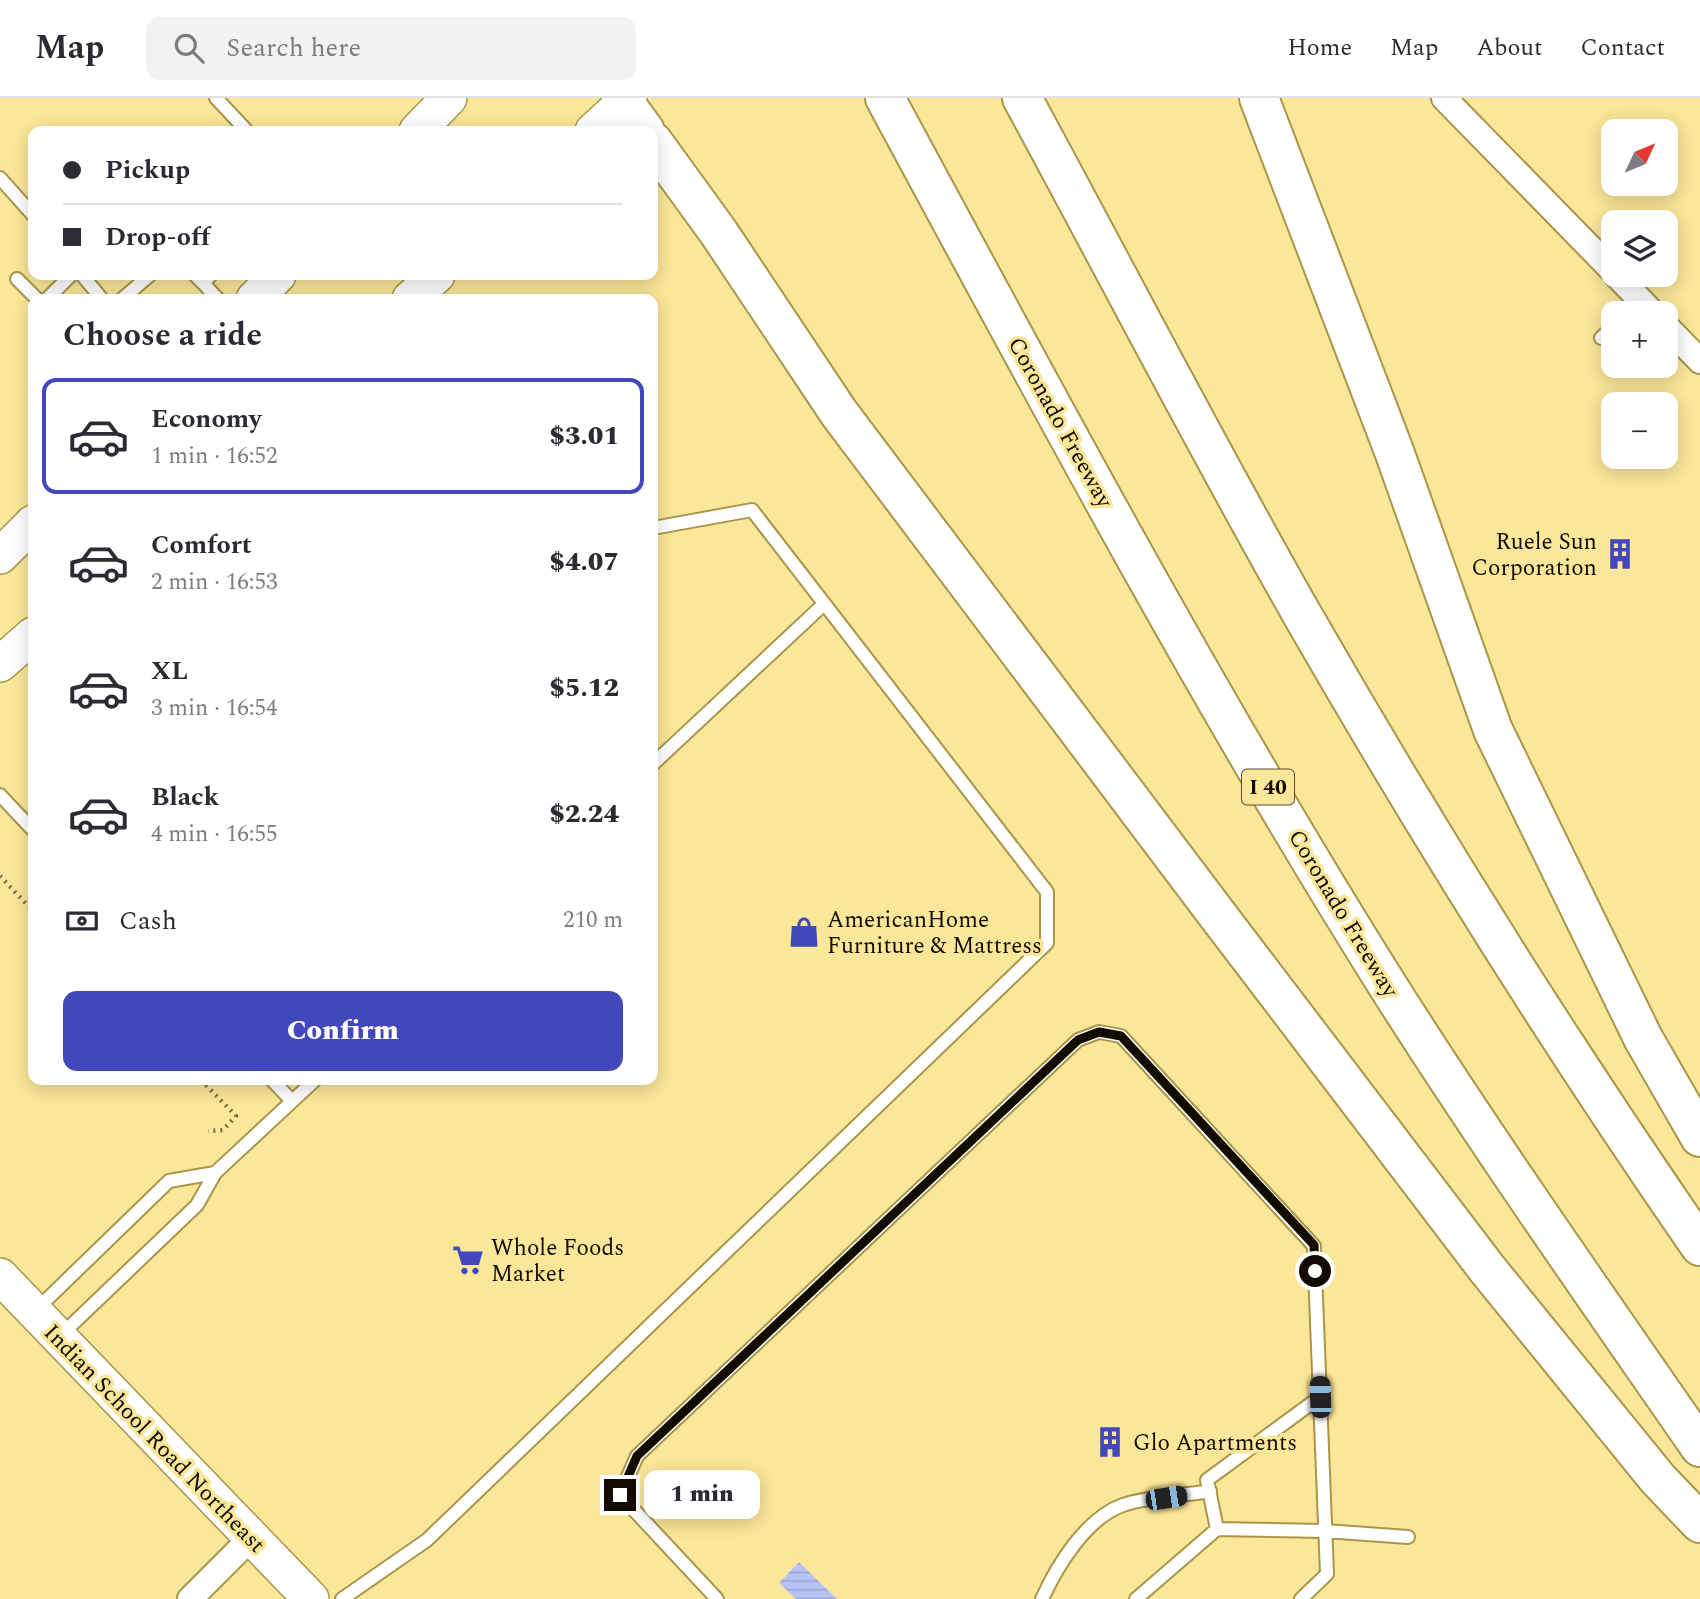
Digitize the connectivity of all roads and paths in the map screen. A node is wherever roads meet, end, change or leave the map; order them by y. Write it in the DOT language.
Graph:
graph roads {
  1 [pos="216,98"];
  2 [pos="449,98"];
  3 [pos="885,98"];
  4 [pos="1022,98"];
  5 [pos="1259,98"];
  6 [pos="1444,98"];
  7 [pos="630,107"];
  8 [pos="239,126"];
  9 [pos="422,126"];
  10 [pos="601,126"];
  11 [pos="658,149"];
  12 [pos="0,178"];
  13 [pos="28,209"];
  14 [pos="1601,260"];
  15 [pos="17,278"];
  16 [pos="66,280"];
  17 [pos="86,280"];
  18 [pos="144,280"];
  19 [pos="273,280"];
  20 [pos="431,280"];
  21 [pos="32,294"];
  22 [pos="52,294"];
  23 [pos="98,294"];
  24 [pos="128,294"];
  25 [pos="259,294"];
  26 [pos="416,294"];
  27 [pos="1678,338"];
  28 [pos="1700,361"];
  29 [pos="658,527"];
  30 [pos="28,528"];
  31 [pos="0,556"];
  32 [pos="824,604"];
  33 [pos="28,639"];
  34 [pos="0,664"];
  35 [pos="658,759"];
  36 [pos="0,795"];
  37 [pos="28,825"];
  38 [pos="0,876"];
  39 [pos="28,906"];
  40 [pos="206,1085"];
  41 [pos="277,1085"];
  42 [pos="310,1085"];
  43 [pos="292,1101"];
  44 [pos="208,1131"];
  45 [pos="1700,1137"];
  46 [pos="215,1173"];
  47 [pos="1700,1246"];
  48 [pos="0,1276"];
  49 [pos="34,1312"];
  50 [pos="58,1338"];
  51 [pos="1320,1397"];
  52 [pos="1700,1447"];
  53 [pos="1210,1491"];
  54 [pos="1700,1523"];
  55 [pos="1217,1529"];
  56 [pos="1325,1531"];
  57 [pos="252,1537"];
  58 [pos="1408,1537"];
  59 [pos="190,1599"];
  60 [pos="311,1599"];
  61 [pos="342,1599"];
  62 [pos="717,1599"];
  63 [pos="1042,1599"];
  64 [pos="1136,1599"];
  65 [pos="1301,1599"];
  1 -- 8 [label="lane"];
  2 -- 9 [label="street"];
  3 -- 52 [label="highway, Coronado Freeway / I 40"];
  4 -- 47 [label="highway"];
  5 -- 45 [label="highway"];
  6 -- 14 [label="street"];
  7 -- 10 [label="street"];
  11 -- 54 [label="highway"];
  12 -- 13 [label="lane"];
  15 -- 21 [label="lane"];
  16 -- 22 [label="lane"];
  17 -- 23 [label="lane"];
  18 -- 24 [label="lane"];
  19 -- 25 [label="street"];
  20 -- 26 [label="street"];
  27 -- 28 [label="street"];
  29 -- 32 [label="lane"];
  30 -- 31 [label="street"];
  32 -- 35 [label="lane"];
  32 -- 61 [label="lane"];
  33 -- 34 [label="street"];
  36 -- 37 [label="lane"];
  38 -- 39 [label="path"];
  40 -- 44 [label="path"];
  41 -- 43 [label="lane"];
  42 -- 43 [label="lane"];
  43 -- 46 [label="lane"];
  46 -- 49 [label="lane"];
  46 -- 50 [label="lane"];
  48 -- 49 [label="street, Indian School Road Northeast"];
  49 -- 50 [label="street, Indian School Road Northeast"];
  50 -- 57 [label="street, Indian School Road Northeast"];
  51 -- 53 [label="lane"];
  51 -- 56 [label="lane"];
  51 -- 62 [label="lane"];
  53 -- 55 [label="lane"];
  53 -- 63 [label="lane"];
  55 -- 56 [label="lane"];
  55 -- 64 [label="lane"];
  56 -- 58 [label="lane"];
  56 -- 65 [label="lane"];
  57 -- 59 [label="street"];
  57 -- 60 [label="street, Indian School Road Northeast"];
}
